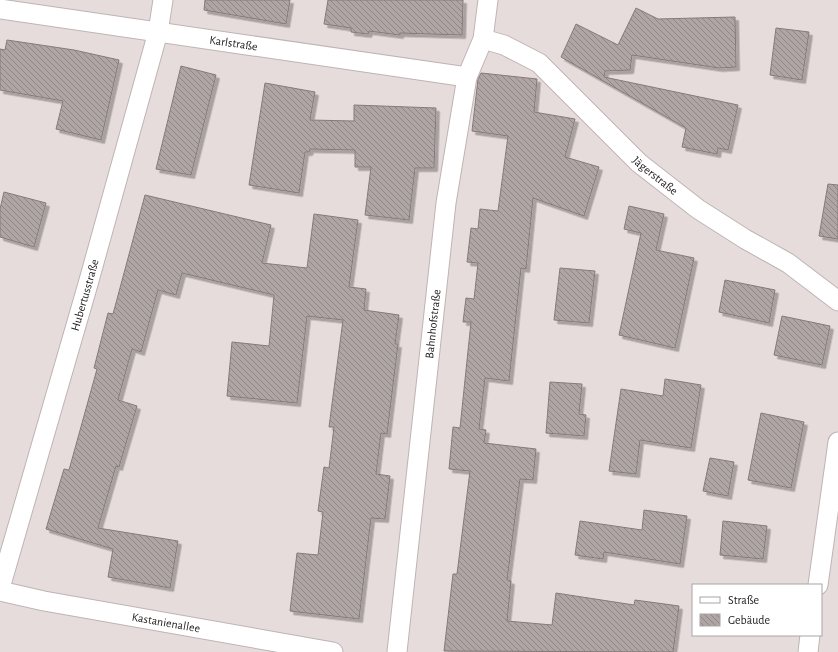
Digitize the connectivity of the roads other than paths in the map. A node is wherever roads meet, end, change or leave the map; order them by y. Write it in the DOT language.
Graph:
graph roads {
  1 [pos="163,0"];
  2 [pos="488,0"];
  3 [pos="0,8"];
  4 [pos="158,32"];
  5 [pos="483,39"];
  6 [pos="467,77"];
  7 [pos="838,301"];
  8 [pos="838,442"];
  9 [pos="818,584"];
  10 [pos="0,590"];
  11 [pos="810,636"];
  12 [pos="333,652"];
  13 [pos="397,652"];
  14 [pos="808,652"];
  1 -- 4 [label="street, Hubertusstraße"];
  2 -- 5 [label="street, Bahnhofstraße"];
  3 -- 4 [label="street, Karlstraße"];
  4 -- 6 [label="street, Karlstraße"];
  4 -- 10 [label="street, Hubertusstraße"];
  5 -- 6 [label="street, Bahnhofstraße"];
  5 -- 7 [label="street, Jägerstraße"];
  6 -- 13 [label="street, Bahnhofstraße"];
  8 -- 9 [label="street"];
  10 -- 12 [label="street, Kastanienallee"];
  11 -- 14 [label="street"];
}
